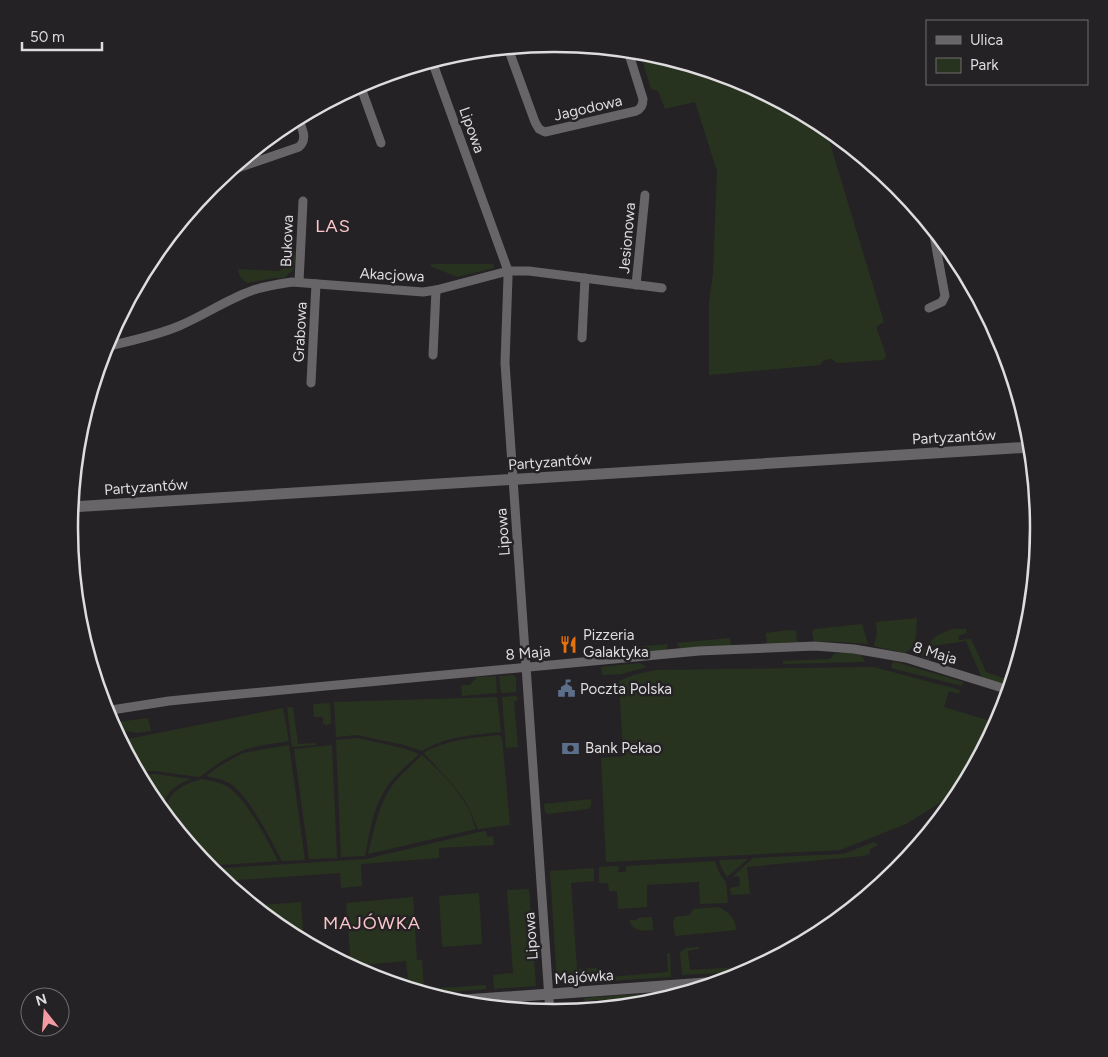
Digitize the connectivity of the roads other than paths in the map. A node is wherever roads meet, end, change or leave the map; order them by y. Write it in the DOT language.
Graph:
graph roads {
  1 [pos="511,55"];
  2 [pos="631,59"];
  3 [pos="435,68"];
  4 [pos="363,93"];
  5 [pos="301,126"];
  6 [pos="381,143"];
  7 [pos="248,165"];
  8 [pos="645,195"];
  9 [pos="303,201"];
  10 [pos="936,244"];
  11 [pos="508,271"];
  12 [pos="585,278"];
  13 [pos="299,282"];
  14 [pos="316,284"];
  15 [pos="636,285"];
  16 [pos="662,288"];
  17 [pos="436,290"];
  18 [pos="930,308"];
  19 [pos="582,338"];
  20 [pos="115,344"];
  21 [pos="433,355"];
  22 [pos="310,383"];
  23 [pos="1023,448"];
  24 [pos="514,479"];
  25 [pos="79,507"];
  26 [pos="526,667"];
  27 [pos="1003,688"];
  28 [pos="113,710"];
  29 [pos="690,984"];
  30 [pos="549,994"];
  31 [pos="484,999"];
  32 [pos="550,1004"];
  1 -- 2 [label="street, Jagodowa"];
  3 -- 11 [label="street, Lipowa"];
  4 -- 6 [label="street"];
  5 -- 7 [label="street"];
  8 -- 15 [label="street, Jesionowa"];
  9 -- 13 [label="street, Bukowa"];
  10 -- 18 [label="street"];
  11 -- 12 [label="street, Akacjowa"];
  11 -- 17 [label="street, Akacjowa"];
  11 -- 24 [label="street, Lipowa"];
  12 -- 15 [label="street, Akacjowa"];
  12 -- 19 [label="street"];
  13 -- 14 [label="street, Akacjowa"];
  13 -- 20 [label="street, Akacjowa"];
  14 -- 17 [label="street, Akacjowa"];
  14 -- 22 [label="street, Grabowa"];
  15 -- 16 [label="street, Akacjowa"];
  17 -- 21 [label="street"];
  23 -- 24 [label="street, Partyzantów"];
  24 -- 25 [label="street, Partyzantów"];
  24 -- 26 [label="street, Lipowa"];
  26 -- 27 [label="street, 8 Maja"];
  26 -- 28 [label="street, 8 Maja"];
  26 -- 30 [label="street, Lipowa"];
  29 -- 30 [label="street, Majówka"];
  30 -- 31 [label="street, Majówka"];
  30 -- 32 [label="street, Lipowa"];
}
